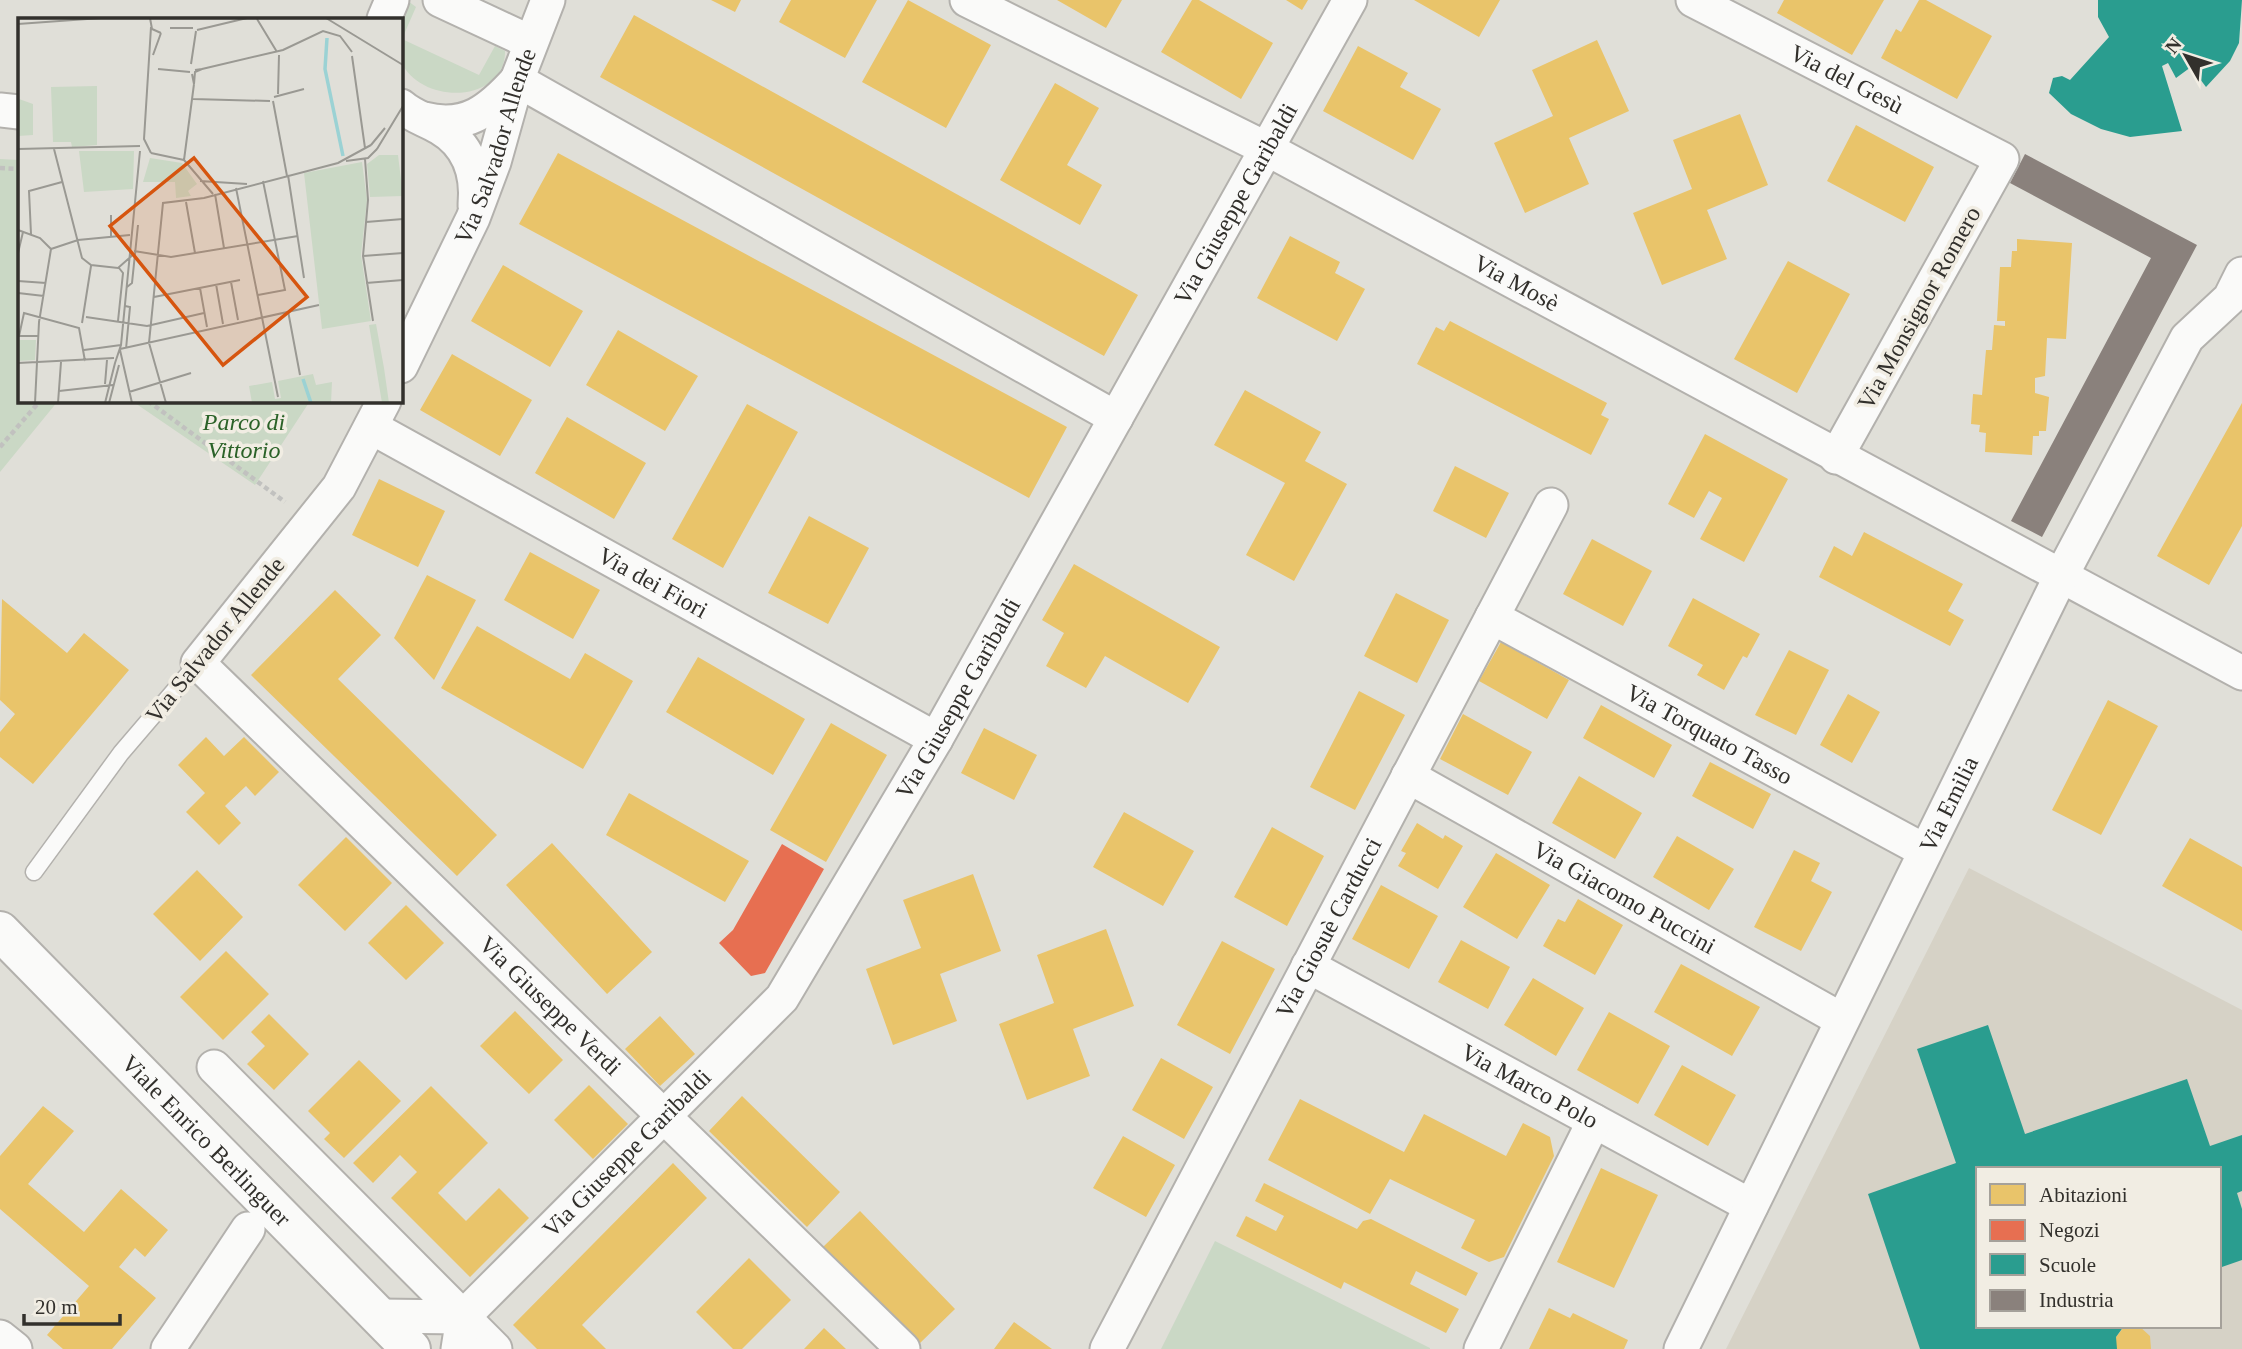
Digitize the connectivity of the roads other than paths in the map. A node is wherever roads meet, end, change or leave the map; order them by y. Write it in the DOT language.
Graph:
graph roads {
  1 [pos="392,0"];
  2 [pos="440,0"];
  3 [pos="548,0"];
  4 [pos="967,0"];
  5 [pos="1350,0"];
  6 [pos="1693,0"];
  7 [pos="384,18"];
  8 [pos="530,42"];
  9 [pos="517,80"];
  10 [pos="0,110"];
  11 [pos="18,112"];
  12 [pos="408,115"];
  13 [pos="1266,149"];
  14 [pos="2002,159"];
  15 [pos="473,218"];
  16 [pos="2238,291"];
  17 [pos="402,364"];
  18 [pos="377,414"];
  19 [pos="1116,418"];
  20 [pos="1836,457"];
  21 [pos="1551,505"];
  22 [pos="2060,578"];
  23 [pos="1492,617"];
  24 [pos="198,663"];
  25 [pos="2242,673"];
  26 [pos="936,739"];
  27 [pos="1408,776"];
  28 [pos="1925,851"];
  29 [pos="34,872"];
  30 [pos="0,931"];
  31 [pos="1308,966"];
  32 [pos="1842,1020"];
  33 [pos="214,1067"];
  34 [pos="666,1116"];
  35 [pos="1594,1121"];
  36 [pos="1751,1206"];
  37 [pos="248,1229"];
  38 [pos="379,1317"];
  39 [pos="461,1333"];
  40 [pos="0,1337"];
  41 [pos="15,1349"];
  42 [pos="168,1349"];
  43 [pos="411,1349"];
  44 [pos="495,1349"];
  45 [pos="903,1349"];
  46 [pos="1107,1349"];
  47 [pos="1481,1349"];
  48 [pos="1681,1349"];
  1 -- 7 [label="street"];
  2 -- 8 [label="street"];
  3 -- 8 [label="street, Via Salvador Allende"];
  4 -- 13 [label="street, Via Mosè"];
  5 -- 13 [label="street, Via Giuseppe Garibaldi"];
  6 -- 14 [label="street, Via del Gesù"];
  8 -- 9 [label="street, Via Salvador Allende"];
  9 -- 12 [label="street"];
  9 -- 15 [label="street, Via Salvador Allende"];
  9 -- 19 [label="street"];
  10 -- 11 [label="street"];
  12 -- 15 [label="street"];
  13 -- 19 [label="street, Via Giuseppe Garibaldi"];
  13 -- 20 [label="street, Via Mosè"];
  14 -- 20 [label="street, Via Monsignor Romero"];
  15 -- 17 [label="street, Via Salvador Allende"];
  16 -- 22 [label="street, Via Emilia"];
  18 -- 24 [label="street, Via Salvador Allende"];
  18 -- 26 [label="street, Via dei Fiori"];
  19 -- 26 [label="street, Via Giuseppe Garibaldi"];
  20 -- 22 [label="street, Via Mosè"];
  21 -- 23 [label="street, Via Giosuè Carducci"];
  22 -- 25 [label="street, Via Mosè"];
  22 -- 28 [label="street, Via Emilia"];
  23 -- 27 [label="street, Via Giosuè Carducci"];
  23 -- 28 [label="street, Via Torquato Tasso"];
  24 -- 29 [label="lane, Via Salvador Allende"];
  24 -- 34 [label="street, Via Giuseppe Verdi"];
  26 -- 34 [label="street, Via Giuseppe Garibaldi"];
  27 -- 31 [label="street, Via Giosuè Carducci"];
  27 -- 32 [label="street, Via Giacomo Puccini"];
  28 -- 32 [label="street, Via Emilia"];
  30 -- 38 [label="street, Viale Enrico Berlinguer"];
  31 -- 35 [label="street, Via Marco Polo"];
  31 -- 46 [label="street, Via Giosuè Carducci"];
  32 -- 36 [label="street, Via Emilia"];
  33 -- 39 [label="street"];
  34 -- 39 [label="street, Via Giuseppe Garibaldi"];
  34 -- 45 [label="street, Via Giuseppe Verdi"];
  35 -- 36 [label="street, Via Marco Polo"];
  35 -- 47 [label="street"];
  36 -- 48 [label="street, Via Emilia"];
  37 -- 42 [label="street"];
  38 -- 39 [label="street"];
  38 -- 43 [label="street, Viale Enrico Berlinguer"];
  39 -- 44 [label="street"];
  40 -- 41 [label="street"];
}
